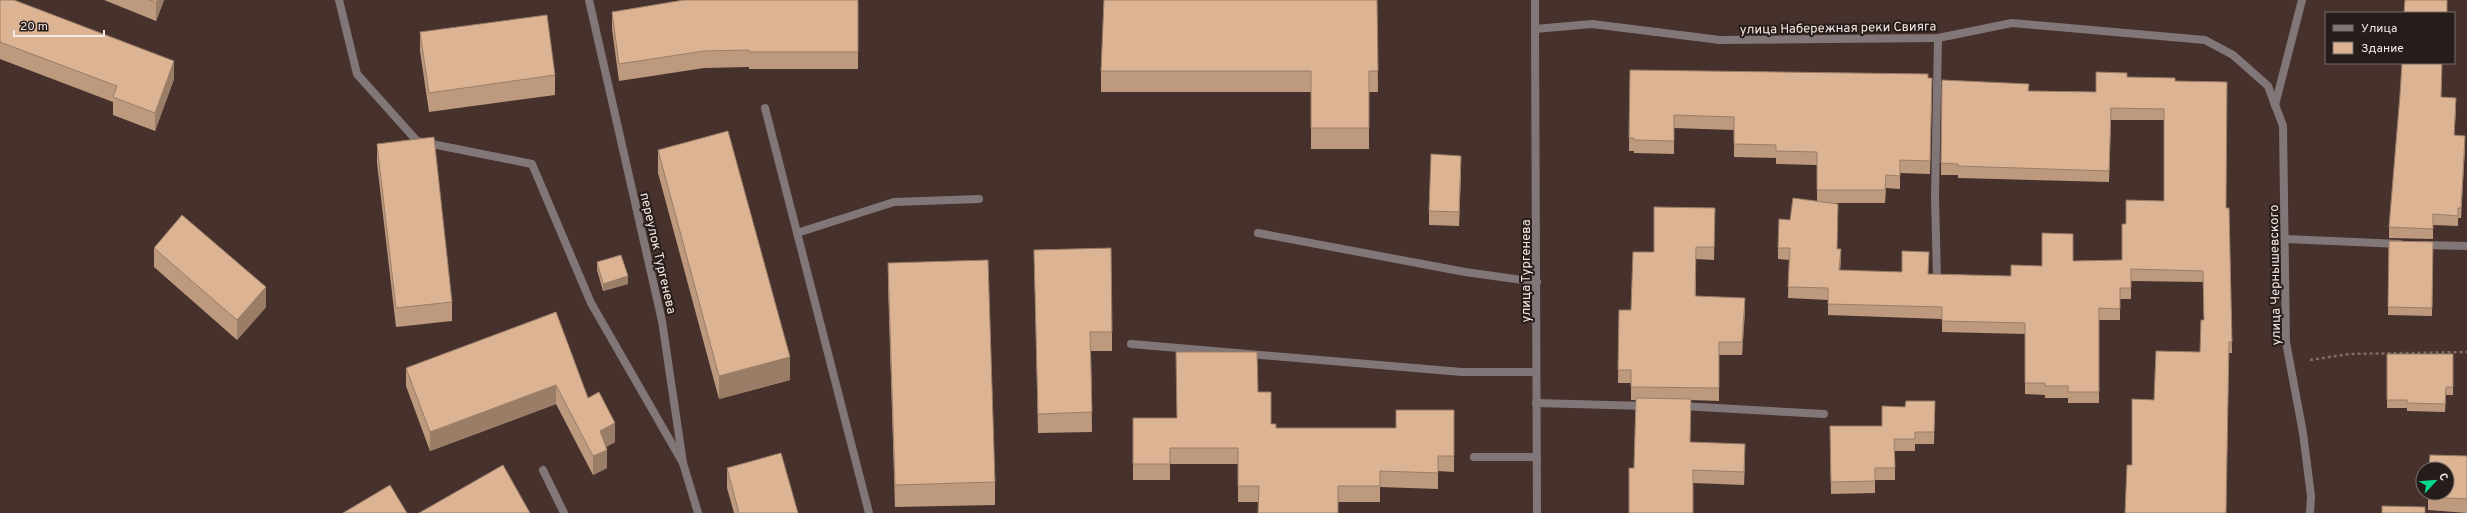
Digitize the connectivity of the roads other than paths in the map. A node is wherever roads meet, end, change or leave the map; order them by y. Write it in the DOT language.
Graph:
graph roads {
  1 [pos="339,0"];
  2 [pos="589,0"];
  3 [pos="1535,0"];
  4 [pos="2302,0"];
  5 [pos="1535,29"];
  6 [pos="1938,38"];
  7 [pos="2268,86"];
  8 [pos="2275,105"];
  9 [pos="765,108"];
  10 [pos="979,199"];
  11 [pos="797,233"];
  12 [pos="1258,233"];
  13 [pos="2284,239"];
  14 [pos="2467,246"];
  15 [pos="1937,278"];
  16 [pos="1538,282"];
  17 [pos="1131,344"];
  18 [pos="1536,372"];
  19 [pos="1536,403"];
  20 [pos="1654,406"];
  21 [pos="1669,406"];
  22 [pos="1824,414"];
  23 [pos="1474,457"];
  24 [pos="1537,457"];
  25 [pos="683,463"];
  26 [pos="543,470"];
  27 [pos="564,513"];
  28 [pos="698,513"];
  29 [pos="869,513"];
  30 [pos="1537,513"];
  31 [pos="2310,513"];
  1 -- 25 [label="street"];
  2 -- 25 [label="street, переулок Тургенева"];
  3 -- 5 [label="street, улица Тургенева"];
  4 -- 8 [label="street"];
  5 -- 6 [label="street, улица Набережная реки Свияга"];
  5 -- 16 [label="street, улица Тургенева"];
  6 -- 7 [label="street, улица Набережная реки Свияга"];
  6 -- 15 [label="street"];
  7 -- 8 [label="street, улица Чернышевского"];
  8 -- 13 [label="street, улица Чернышевского"];
  9 -- 11 [label="street"];
  10 -- 11 [label="street"];
  11 -- 29 [label="street"];
  12 -- 16 [label="street"];
  13 -- 14 [label="street"];
  13 -- 31 [label="street, улица Чернышевского"];
  16 -- 18 [label="street, улица Тургенева"];
  17 -- 18 [label="street"];
  18 -- 19 [label="street, улица Тургенева"];
  19 -- 20 [label="street"];
  19 -- 24 [label="street, улица Тургенева"];
  21 -- 22 [label="street"];
  23 -- 24 [label="street"];
  24 -- 30 [label="street, улица Тургенева"];
  25 -- 28 [label="street, переулок Тургенева"];
  26 -- 27 [label="street"];
}
